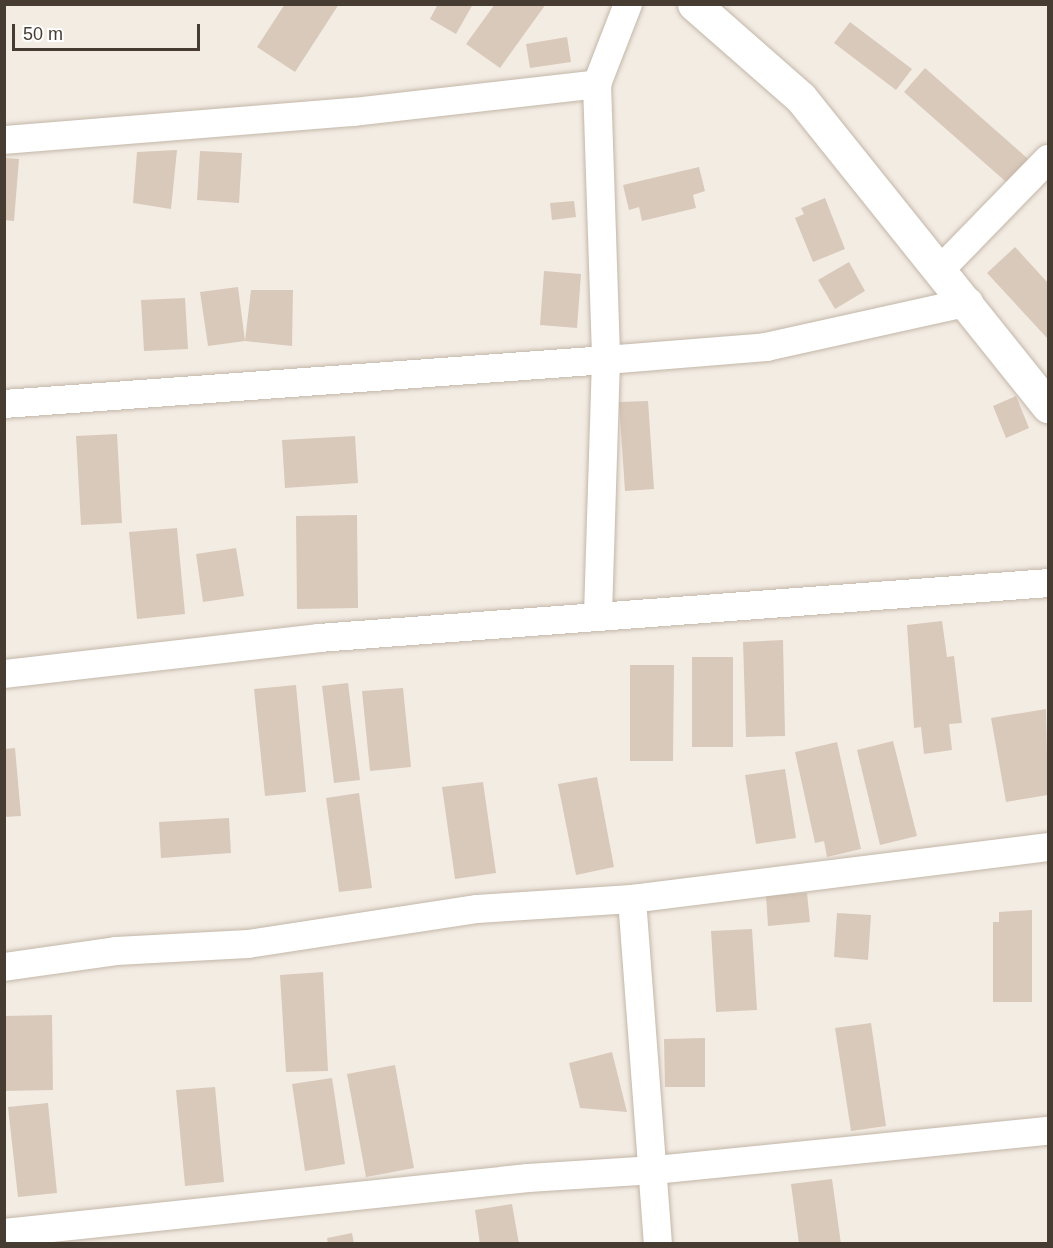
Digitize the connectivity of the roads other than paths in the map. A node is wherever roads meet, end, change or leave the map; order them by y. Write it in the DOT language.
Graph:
graph roads {
  1 [pos="628,4"];
  2 [pos="694,4"];
  3 [pos="597,84"];
  4 [pos="4,140"];
  5 [pos="1048,159"];
  6 [pos="942,268"];
  7 [pos="969,302"];
  8 [pos="606,360"];
  9 [pos="4,404"];
  10 [pos="1048,406"];
  11 [pos="1048,583"];
  12 [pos="598,617"];
  13 [pos="4,674"];
  14 [pos="1048,847"];
  15 [pos="632,899"];
  16 [pos="4,967"];
  17 [pos="1048,1131"];
  18 [pos="655,1170"];
  19 [pos="4,1233"];
  20 [pos="658,1244"];
  1 -- 3 [label="street"];
  2 -- 6 [label="street"];
  3 -- 4 [label="street"];
  3 -- 8 [label="street"];
  5 -- 6 [label="street"];
  6 -- 7 [label="street"];
  7 -- 8 [label="street"];
  7 -- 10 [label="street"];
  8 -- 9 [label="street"];
  8 -- 12 [label="street"];
  11 -- 12 [label="street"];
  12 -- 13 [label="street"];
  14 -- 15 [label="street"];
  15 -- 16 [label="street"];
  15 -- 18 [label="street"];
  17 -- 18 [label="street"];
  18 -- 19 [label="street"];
  18 -- 20 [label="street"];
}
